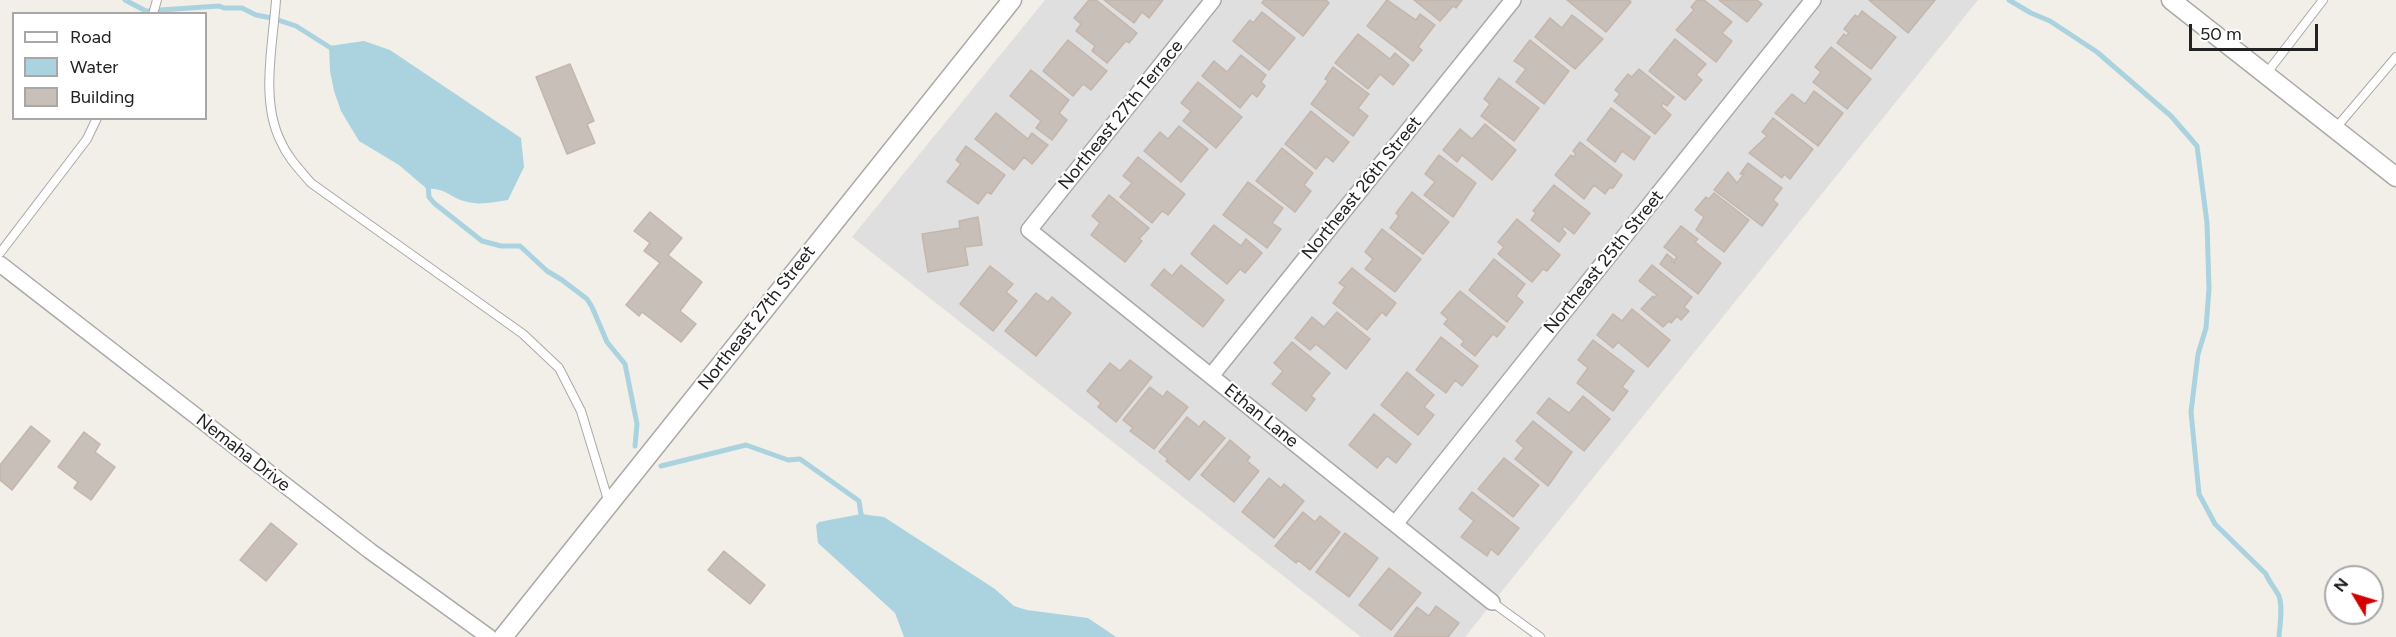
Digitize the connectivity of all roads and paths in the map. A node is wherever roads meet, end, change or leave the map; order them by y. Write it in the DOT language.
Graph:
graph roads {
  1 [pos="276,0"];
  2 [pos="1012,0"];
  3 [pos="1213,0"];
  4 [pos="1513,0"];
  5 [pos="1813,0"];
  6 [pos="2171,0"];
  7 [pos="2323,0"];
  8 [pos="2396,57"];
  9 [pos="2266,74"];
  10 [pos="96,120"];
  11 [pos="2335,129"];
  12 [pos="2396,177"];
  13 [pos="1029,230"];
  14 [pos="0,253"];
  15 [pos="0,264"];
  16 [pos="1211,376"];
  17 [pos="610,504"];
  18 [pos="1395,524"];
  19 [pos="1492,602"];
  20 [pos="489,637"];
  21 [pos="503,637"];
  22 [pos="1540,637"];
  1 -- 17 [label="lane"];
  2 -- 17 [label="street, Northeast 27th Street"];
  3 -- 13 [label="street, Northeast 27th Terrace"];
  4 -- 16 [label="street, Northeast 26th Street"];
  5 -- 18 [label="street, Northeast 25th Street"];
  6 -- 9 [label="street"];
  7 -- 9 [label="lane"];
  8 -- 11 [label="lane"];
  9 -- 11 [label="street"];
  10 -- 14 [label="lane"];
  11 -- 12 [label="street"];
  13 -- 16 [label="street, Ethan Lane"];
  15 -- 20 [label="street, Nemaha Drive"];
  16 -- 18 [label="street, Ethan Lane"];
  17 -- 21 [label="street, Northeast 27th Street"];
  18 -- 19 [label="street, Ethan Lane"];
  19 -- 22 [label="lane"];
}
